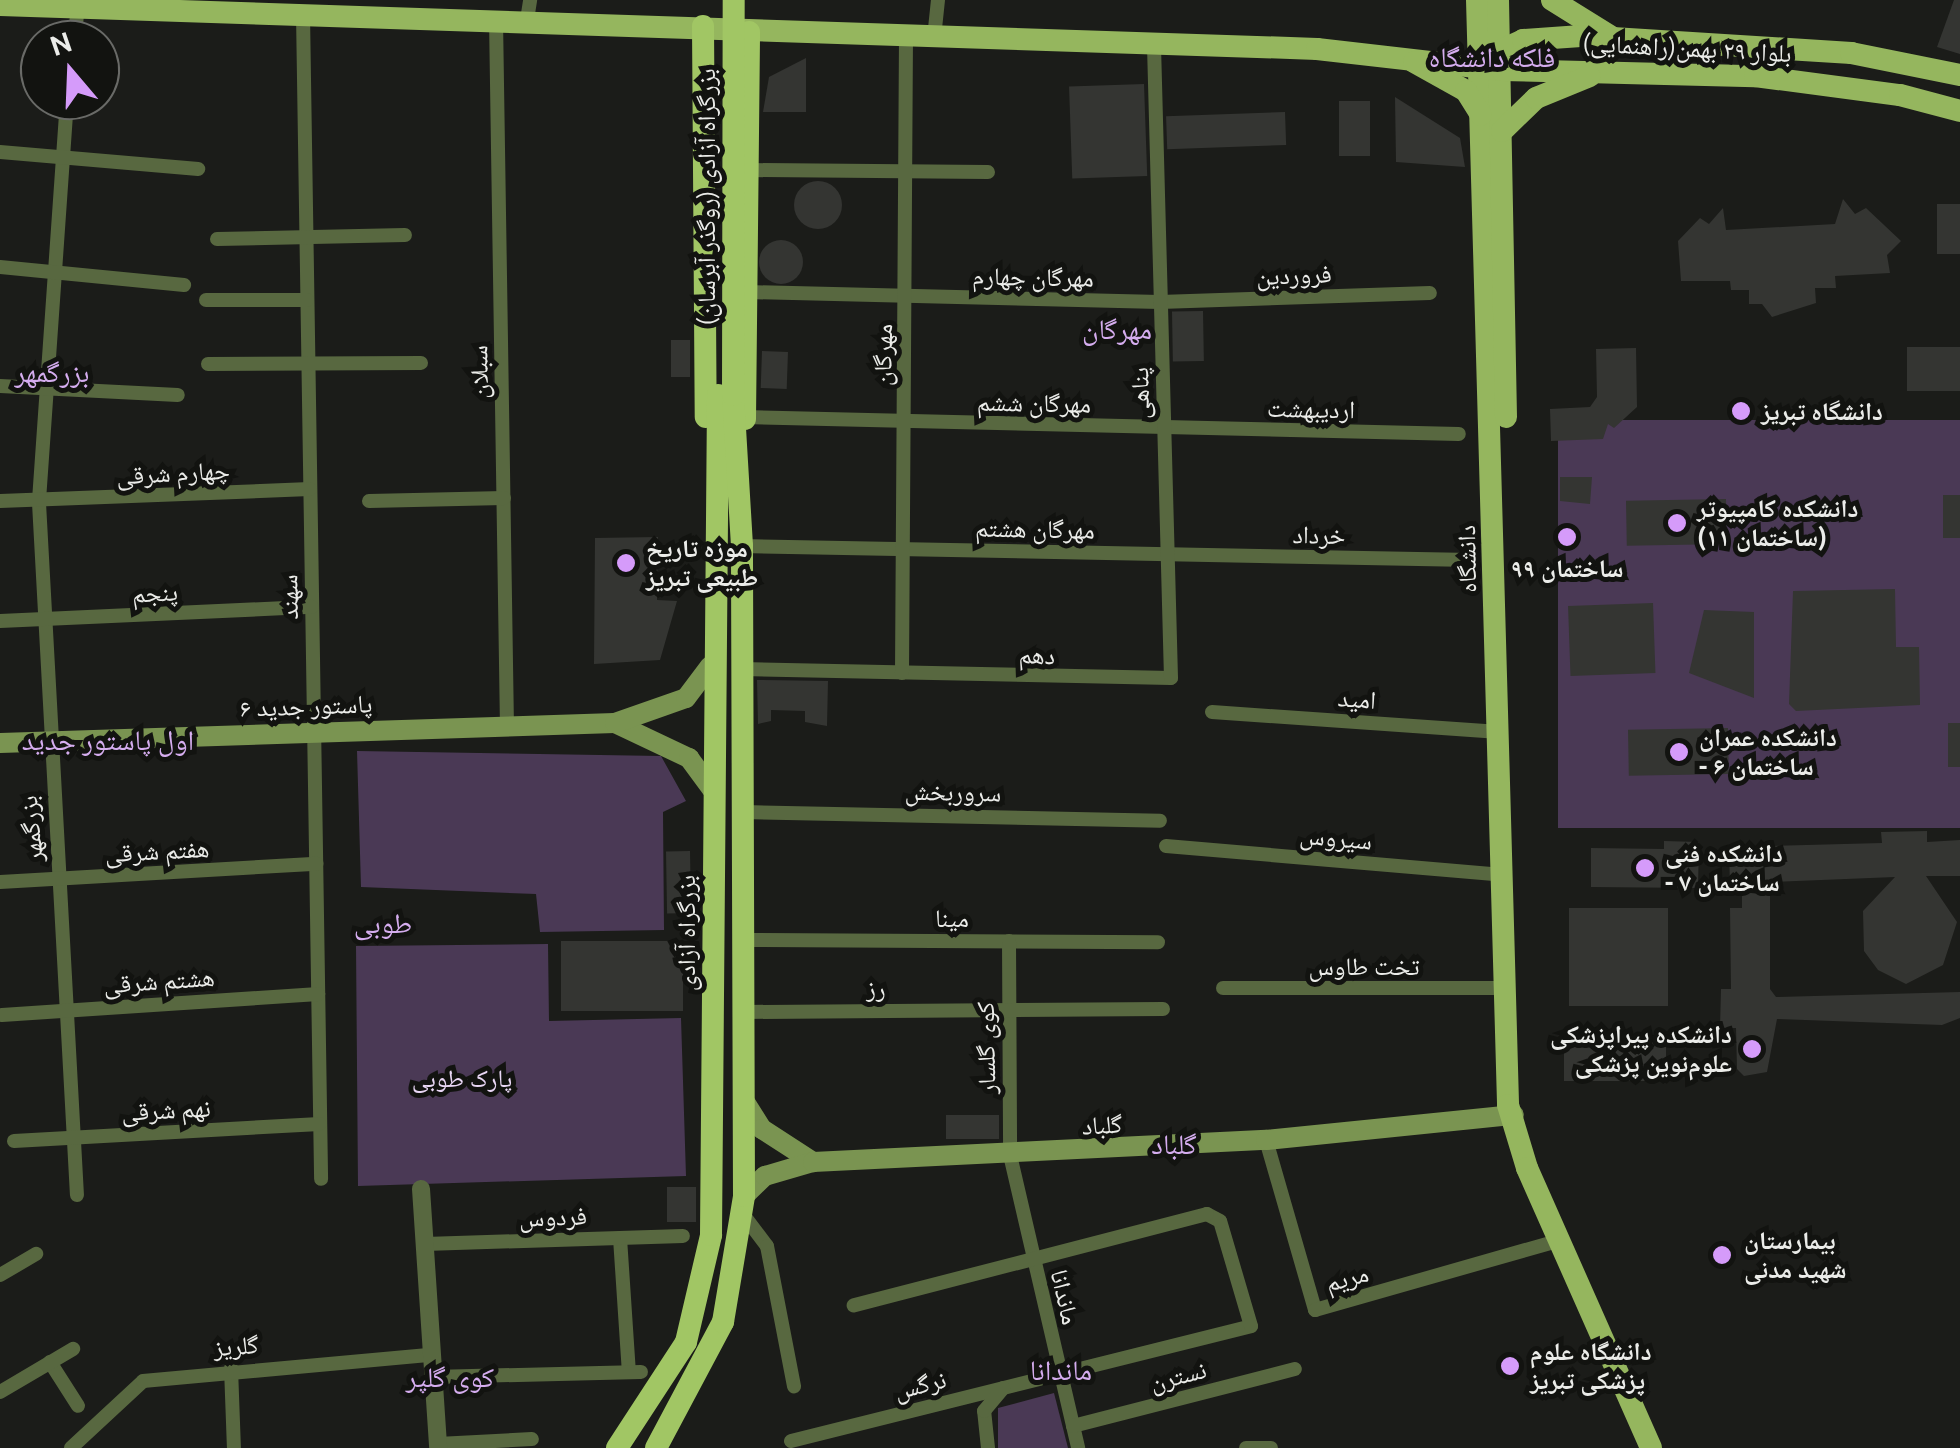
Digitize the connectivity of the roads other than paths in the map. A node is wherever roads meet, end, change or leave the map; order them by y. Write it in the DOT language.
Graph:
graph roads {
  1 [pos="719,0"];
  2 [pos="734,0"];
  3 [pos="938,0"];
  4 [pos="1477,0"];
  5 [pos="1498,0"];
  6 [pos="1552,0"];
  7 [pos="146,4"];
  8 [pos="0,5"];
  9 [pos="78,7"];
  10 [pos="349,7"];
  11 [pos="529,9"];
  12 [pos="303,14"];
  13 [pos="76,20"];
  14 [pos="496,20"];
  15 [pos="703,26"];
  16 [pos="749,32"];
  17 [pos="1581,36"];
  18 [pos="906,38"];
  19 [pos="934,38"];
  20 [pos="1613,38"];
  21 [pos="1154,46"];
  22 [pos="1402,56"];
  23 [pos="1494,60"];
  24 [pos="1592,71"];
  25 [pos="1960,75"];
  26 [pos="1960,111"];
  27 [pos="66,120"];
  28 [pos="1492,125"];
  29 [pos="0,152"];
  30 [pos="61,156"];
  31 [pos="198,169"];
  32 [pos="988,172"];
  33 [pos="906,174"];
  34 [pos="748,181"];
  35 [pos="703,193"];
  36 [pos="404,235"];
  37 [pos="306,238"];
  38 [pos="217,239"];
  39 [pos="0,266"];
  40 [pos="53,268"];
  41 [pos="184,285"];
  42 [pos="748,292"];
  43 [pos="1430,293"];
  44 [pos="906,298"];
  45 [pos="206,300"];
  46 [pos="307,300"];
  47 [pos="1160,302"];
  48 [pos="421,363"];
  49 [pos="208,364"];
  50 [pos="308,364"];
  51 [pos="0,386"];
  52 [pos="44,389"];
  53 [pos="178,395"];
  54 [pos="725,395"];
  55 [pos="745,417"];
  56 [pos="904,422"];
  57 [pos="1163,429"];
  58 [pos="1459,434"];
  59 [pos="740,472"];
  60 [pos="711,473"];
  61 [pos="310,488"];
  62 [pos="504,498"];
  63 [pos="369,501"];
  64 [pos="0,502"];
  65 [pos="39,503"];
  66 [pos="742,546"];
  67 [pos="904,550"];
  68 [pos="1166,554"];
  69 [pos="1472,560"];
  70 [pos="312,607"];
  71 [pos="0,621"];
  72 [pos="44,622"];
  73 [pos="710,666"];
  74 [pos="742,669"];
  75 [pos="902,673"];
  76 [pos="1171,678"];
  77 [pos="1212,712"];
  78 [pos="615,723"];
  79 [pos="507,724"];
  80 [pos="314,730"];
  81 [pos="1499,732"];
  82 [pos="47,743"];
  83 [pos="0,744"];
  84 [pos="714,792"];
  85 [pos="744,812"];
  86 [pos="1160,820"];
  87 [pos="1166,846"];
  88 [pos="316,864"];
  89 [pos="1502,874"];
  90 [pos="58,880"];
  91 [pos="0,882"];
  92 [pos="745,940"];
  93 [pos="1009,941"];
  94 [pos="1158,942"];
  95 [pos="1223,988"];
  96 [pos="1505,988"];
  97 [pos="318,994"];
  98 [pos="1164,1009"];
  99 [pos="66,1010"];
  100 [pos="1008,1010"];
  101 [pos="745,1012"];
  102 [pos="2,1015"];
  103 [pos="745,1113"];
  104 [pos="1514,1115"];
  105 [pos="712,1123"];
  106 [pos="320,1124"];
  107 [pos="74,1138"];
  108 [pos="1266,1140"];
  109 [pos="14,1141"];
  110 [pos="712,1152"];
  111 [pos="744,1153"];
  112 [pos="1010,1155"];
  113 [pos="813,1162"];
  114 [pos="321,1179"];
  115 [pos="421,1190"];
  116 [pos="77,1195"];
  117 [pos="743,1204"];
  118 [pos="683,1236"];
  119 [pos="620,1238"];
  120 [pos="1558,1241"];
  121 [pos="425,1244"];
  122 [pos="36,1254"];
  123 [pos="1034,1260"];
  124 [pos="0,1275"];
  125 [pos="854,1305"];
  126 [pos="72,1349"];
  127 [pos="431,1355"];
  128 [pos="50,1362"];
  129 [pos="231,1368"];
  130 [pos="1295,1369"];
  131 [pos="1060,1374"];
  132 [pos="433,1377"];
  133 [pos="794,1386"];
  134 [pos="1004,1388"];
  135 [pos="0,1392"];
  136 [pos="78,1406"];
  137 [pos="1073,1426"];
  138 [pos="532,1440"];
  139 [pos="791,1441"];
  140 [pos="438,1446"];
  141 [pos="1270,1447"];
  142 [pos="70,1448"];
  143 [pos="234,1448"];
  144 [pos="618,1448"];
  145 [pos="656,1448"];
  146 [pos="987,1448"];
  147 [pos="1078,1448"];
  148 [pos="1246,1448"];
  149 [pos="1651,1448"];
  1 -- 54 [label="highway, بزرگراه آزادی (روگذر آبرسان)"];
  2 -- 54 [label="highway, بزرگراه آزادی (روگذر آبرسان), bridge"];
  3 -- 19 [label="street"];
  4 -- 23 [label="main road, دانشگاه"];
  5 -- 23 [label="main road, دانشگاه"];
  6 -- 20 [label="main road"];
  7 -- 9 [label="main road"];
  7 -- 12 [label="main road"];
  8 -- 9 [label="main road"];
  9 -- 13 [label="street"];
  10 -- 12 [label="main road"];
  10 -- 14 [label="main road"];
  11 -- 14 [label="main road"];
  11 -- 15 [label="main road"];
  12 -- 37 [label="street, سهند"];
  14 -- 62 [label="street, سبلان"];
  15 -- 16 [label="main road"];
  15 -- 35 [label="highway"];
  16 -- 18 [label="main road"];
  16 -- 34 [label="highway"];
  17 -- 20 [label="main road, بلوار ٢٩ بهمن(راهنمایی)"];
  17 -- 23 [label="main road, بلوار ٢٩ بهمن(راهنمایی)"];
  17 -- 24 [label="main road"];
  18 -- 19 [label="main road"];
  18 -- 33 [label="street, مهرگان"];
  19 -- 21 [label="main road"];
  20 -- 25 [label="main road, بلوار ٢٩ بهمن(راهنمایی)"];
  21 -- 22 [label="main road"];
  21 -- 47 [label="street, پناهی"];
  22 -- 23 [label="main road"];
  22 -- 28 [label="main road"];
  23 -- 24 [label="main road, بلوار ٢٩ بهمن(راهنمایی)"];
  23 -- 28 [label="main road, دانشگاه"];
  24 -- 26 [label="main road, بلوار ٢٩ بهمن(راهنمایی)"];
  24 -- 28 [label="main road"];
  27 -- 30 [label="street, بزرگمهر"];
  28 -- 81 [label="main road, دانشگاه"];
  28 -- 104 [label="main road, دانشگاه"];
  29 -- 30 [label="street"];
  30 -- 31 [label="street"];
  30 -- 40 [label="street, بزرگمهر"];
  32 -- 33 [label="street"];
  33 -- 34 [label="street"];
  33 -- 44 [label="street, مهرگان"];
  34 -- 35 [label="highway"];
  34 -- 42 [label="highway"];
  35 -- 60 [label="highway"];
  36 -- 37 [label="street"];
  37 -- 38 [label="street"];
  37 -- 46 [label="street, سهند"];
  39 -- 40 [label="street"];
  40 -- 41 [label="street"];
  40 -- 52 [label="street, بزرگمهر"];
  42 -- 44 [label="street, مهرگان چهارم"];
  42 -- 55 [label="highway"];
  43 -- 47 [label="street, فروردین"];
  44 -- 47 [label="street, مهرگان چهارم"];
  44 -- 56 [label="street, مهرگان"];
  45 -- 46 [label="street"];
  46 -- 50 [label="street, سهند"];
  47 -- 57 [label="street, پناهی"];
  48 -- 50 [label="street"];
  49 -- 50 [label="street"];
  50 -- 61 [label="street, سهند"];
  51 -- 52 [label="street"];
  52 -- 53 [label="street"];
  52 -- 65 [label="street, بزرگمهر"];
  54 -- 59 [label="highway"];
  54 -- 60 [label="highway, بزرگراه آزادی"];
  55 -- 56 [label="street, مهرگان ششم"];
  55 -- 59 [label="highway"];
  56 -- 57 [label="street, مهرگان ششم"];
  56 -- 67 [label="street, مهرگان"];
  57 -- 58 [label="street, اردیبهشت"];
  57 -- 68 [label="street, پناهی"];
  59 -- 66 [label="highway"];
  60 -- 73 [label="highway, بزرگراه آزادی"];
  61 -- 65 [label="street, چهارم شرقی"];
  61 -- 70 [label="street, سهند"];
  62 -- 63 [label="street"];
  62 -- 79 [label="street, سبلان"];
  64 -- 65 [label="street, چهارم شرقی"];
  65 -- 72 [label="street, بزرگمهر"];
  66 -- 67 [label="street, مهرگان هشتم"];
  66 -- 74 [label="highway"];
  67 -- 68 [label="street, مهرگان هشتم"];
  67 -- 75 [label="street, مهرگان"];
  68 -- 69 [label="street, خرداد"];
  68 -- 76 [label="street, پناهی"];
  70 -- 72 [label="street, پنجم"];
  70 -- 80 [label="street, سهند"];
  71 -- 72 [label="street, پنجم"];
  72 -- 82 [label="street, بزرگمهر"];
  73 -- 78 [label="main road, پاستور جدید ۶"];
  73 -- 84 [label="highway, بزرگراه آزادی"];
  74 -- 75 [label="street, دهم"];
  74 -- 85 [label="highway"];
  75 -- 76 [label="street, دهم"];
  77 -- 81 [label="street, امید"];
  78 -- 79 [label="main road, پاستور جدید ۶"];
  78 -- 84 [label="main road, پاستور جدید ۶"];
  79 -- 80 [label="main road, پاستور جدید ۶"];
  80 -- 82 [label="main road, پاستور جدید ۶"];
  80 -- 88 [label="street, سهند"];
  81 -- 89 [label="main road, دانشگاه"];
  82 -- 83 [label="main road, پاستور جدید ۶"];
  82 -- 90 [label="street, بزرگمهر"];
  84 -- 105 [label="highway, بزرگراه آزادی"];
  85 -- 86 [label="street, سروربخش"];
  85 -- 92 [label="highway"];
  87 -- 89 [label="street, سیروس"];
  88 -- 90 [label="street, هفتم شرقی"];
  88 -- 97 [label="street, سهند"];
  89 -- 96 [label="main road, دانشگاه"];
  90 -- 91 [label="street, هفتم شرقی"];
  90 -- 99 [label="street, بزرگمهر"];
  92 -- 93 [label="street, مینا"];
  92 -- 101 [label="highway"];
  93 -- 94 [label="street, مینا"];
  93 -- 100 [label="street, کوی گلسار"];
  95 -- 96 [label="street, تخت طاوس"];
  96 -- 104 [label="main road, دانشگاه"];
  97 -- 99 [label="street, هشتم شرقی"];
  97 -- 106 [label="street, سهند"];
  98 -- 100 [label="street, رز"];
  99 -- 102 [label="street, هشتم شرقی"];
  99 -- 107 [label="street, بزرگمهر"];
  100 -- 101 [label="street, رز"];
  100 -- 112 [label="street, کوی گلسار"];
  101 -- 103 [label="highway"];
  103 -- 105 [label="highway"];
  103 -- 111 [label="highway"];
  103 -- 113 [label="main road"];
  104 -- 108 [label="main road, گلباد"];
  104 -- 120 [label="main road, دانشگاه"];
  105 -- 110 [label="highway, بزرگراه آزادی"];
  106 -- 107 [label="street, نهم شرقی"];
  106 -- 114 [label="street, سهند"];
  107 -- 109 [label="street, نهم شرقی"];
  107 -- 116 [label="street, بزرگمهر"];
  108 -- 112 [label="main road, گلباد"];
  108 -- 120 [label="street, مریم"];
  110 -- 111 [label="highway"];
  110 -- 144 [label="highway, بزرگراه آزادی"];
  111 -- 117 [label="highway"];
  112 -- 113 [label="main road, گلباد"];
  112 -- 123 [label="street, ماندانا"];
  113 -- 117 [label="main road, گلباد"];
  115 -- 121 [label="street"];
  117 -- 133 [label="street"];
  117 -- 145 [label="highway"];
  118 -- 119 [label="street, فردوس"];
  119 -- 121 [label="street, فردوس"];
  119 -- 132 [label="street"];
  120 -- 149 [label="main road, دانشگاه"];
  121 -- 127 [label="street"];
  122 -- 124 [label="street"];
  123 -- 125 [label="street"];
  123 -- 131 [label="street, ماندانا"];
  123 -- 131 [label="street, نرگس"];
  126 -- 128 [label="street"];
  127 -- 129 [label="street, گلریز"];
  127 -- 132 [label="street"];
  128 -- 135 [label="street"];
  128 -- 136 [label="street"];
  129 -- 142 [label="street, گلریز"];
  129 -- 143 [label="street"];
  130 -- 137 [label="street, نسترن"];
  131 -- 134 [label="street, نرگس"];
  131 -- 137 [label="street, ماندانا"];
  132 -- 140 [label="street"];
  134 -- 139 [label="street, نرگس"];
  134 -- 146 [label="street"];
  137 -- 147 [label="street, ماندانا"];
  138 -- 140 [label="street"];
  141 -- 148 [label="street"];
}
